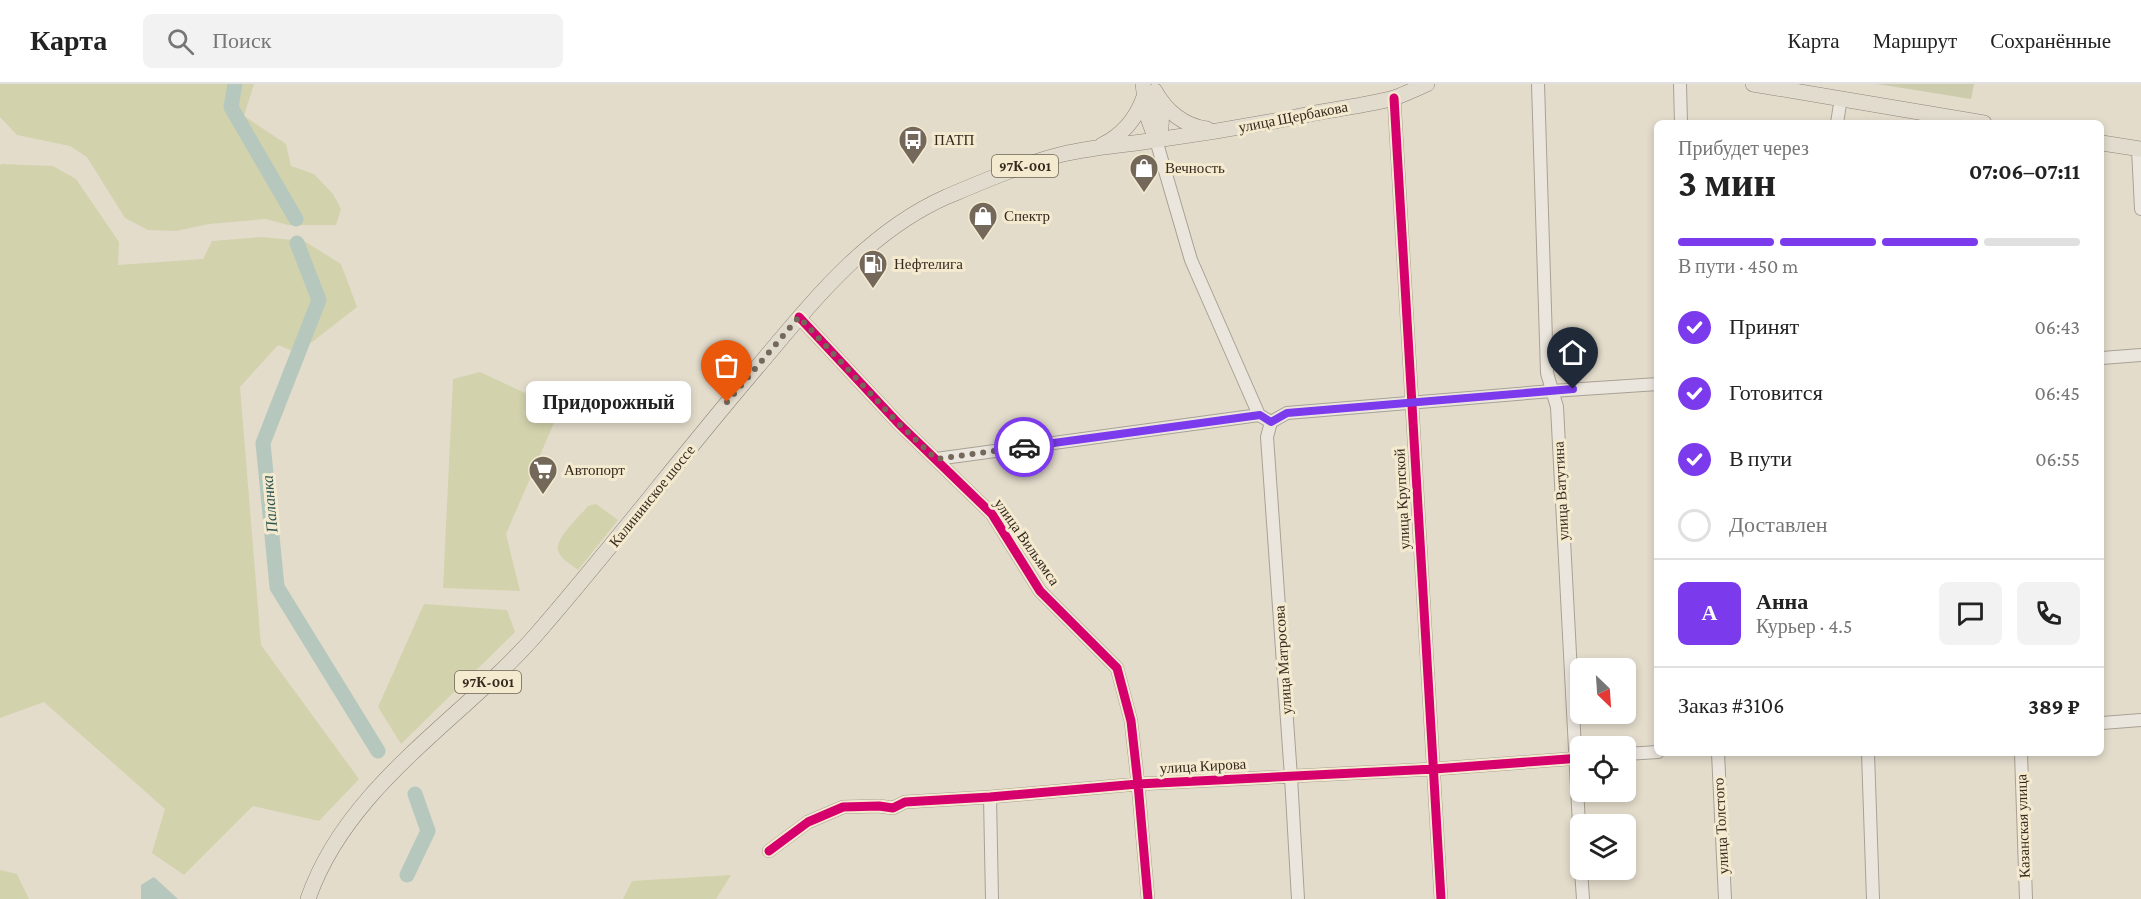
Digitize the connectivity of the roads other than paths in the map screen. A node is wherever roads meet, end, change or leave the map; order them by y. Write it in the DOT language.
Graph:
graph roads {
  1 [pos="1427,84"];
  2 [pos="1538,84"];
  3 [pos="1680,84"];
  4 [pos="1754,84"];
  5 [pos="1148,89"];
  6 [pos="1394,98"];
  7 [pos="1841,98"];
  8 [pos="1681,120"];
  9 [pos="1837,120"];
  10 [pos="1967,120"];
  11 [pos="1219,131"];
  12 [pos="1156,141"];
  13 [pos="2104,142"];
  14 [pos="1092,148"];
  15 [pos="2140,149"];
  16 [pos="2141,209"];
  17 [pos="799,317"];
  18 [pos="2141,355"];
  19 [pos="2104,358"];
  20 [pos="1654,384"];
  21 [pos="1552,391"];
  22 [pos="1412,402"];
  23 [pos="1260,415"];
  24 [pos="1271,422"];
  25 [pos="936,459"];
  26 [pos="2141,720"];
  27 [pos="2104,723"];
  28 [pos="1577,736"];
  29 [pos="1654,752"];
  30 [pos="1636,753"];
  31 [pos="1718,756"];
  32 [pos="1868,756"];
  33 [pos="2021,756"];
  34 [pos="1570,759"];
  35 [pos="1434,769"];
  36 [pos="1292,777"];
  37 [pos="1138,784"];
  38 [pos="990,797"];
  39 [pos="769,851"];
  40 [pos="1582,880"];
  41 [pos="308,899"];
  42 [pos="992,899"];
  43 [pos="1148,899"];
  44 [pos="1298,899"];
  45 [pos="1441,899"];
  46 [pos="1583,899"];
  47 [pos="1725,899"];
  48 [pos="1873,899"];
  49 [pos="2026,899"];
  1 -- 6 [label="main road, улица Щербакова"];
  2 -- 21 [label="street, улица Ватутина"];
  3 -- 8 [label="street"];
  4 -- 7 [label="main road"];
  5 -- 11 [label="main road"];
  5 -- 12 [label="main road"];
  5 -- 14 [label="main road, 97К-001"];
  6 -- 11 [label="main road, улица Щербакова"];
  6 -- 22 [label="street, улица Крупской"];
  7 -- 9 [label="street"];
  7 -- 10 [label="main road"];
  11 -- 12 [label="main road, улица Щербакова"];
  12 -- 14 [label="main road, Калининское шоссе / 97К-001"];
  12 -- 23 [label="street"];
  13 -- 15 [label="main road"];
  14 -- 17 [label="main road, Калининское шоссе / 97К-001"];
  15 -- 16 [label="street"];
  17 -- 25 [label="street, улица Вильямса"];
  17 -- 41 [label="main road, Калининское шоссе / 97К-001"];
  18 -- 19 [label="street"];
  20 -- 21 [label="street"];
  21 -- 22 [label="street"];
  21 -- 28 [label="street, улица Ватутина"];
  22 -- 24 [label="street"];
  22 -- 35 [label="street, улица Крупской"];
  23 -- 24 [label="street"];
  23 -- 25 [label="street"];
  24 -- 36 [label="street, улица Матросова"];
  25 -- 37 [label="street, улица Вильямса"];
  26 -- 27 [label="street"];
  29 -- 30 [label="street"];
  31 -- 47 [label="street, улица Толстого"];
  32 -- 48 [label="street"];
  33 -- 49 [label="street, Казанская улица"];
  34 -- 35 [label="street, улица Кирова"];
  35 -- 36 [label="street, улица Кирова"];
  35 -- 45 [label="street, улица Крупской"];
  36 -- 37 [label="street, улица Кирова"];
  36 -- 44 [label="street, улица Матросова"];
  37 -- 38 [label="street, улица Кирова"];
  37 -- 43 [label="street, улица Вильямса"];
  38 -- 39 [label="street, улица Кирова"];
  38 -- 42 [label="street"];
  40 -- 46 [label="street"];
}
